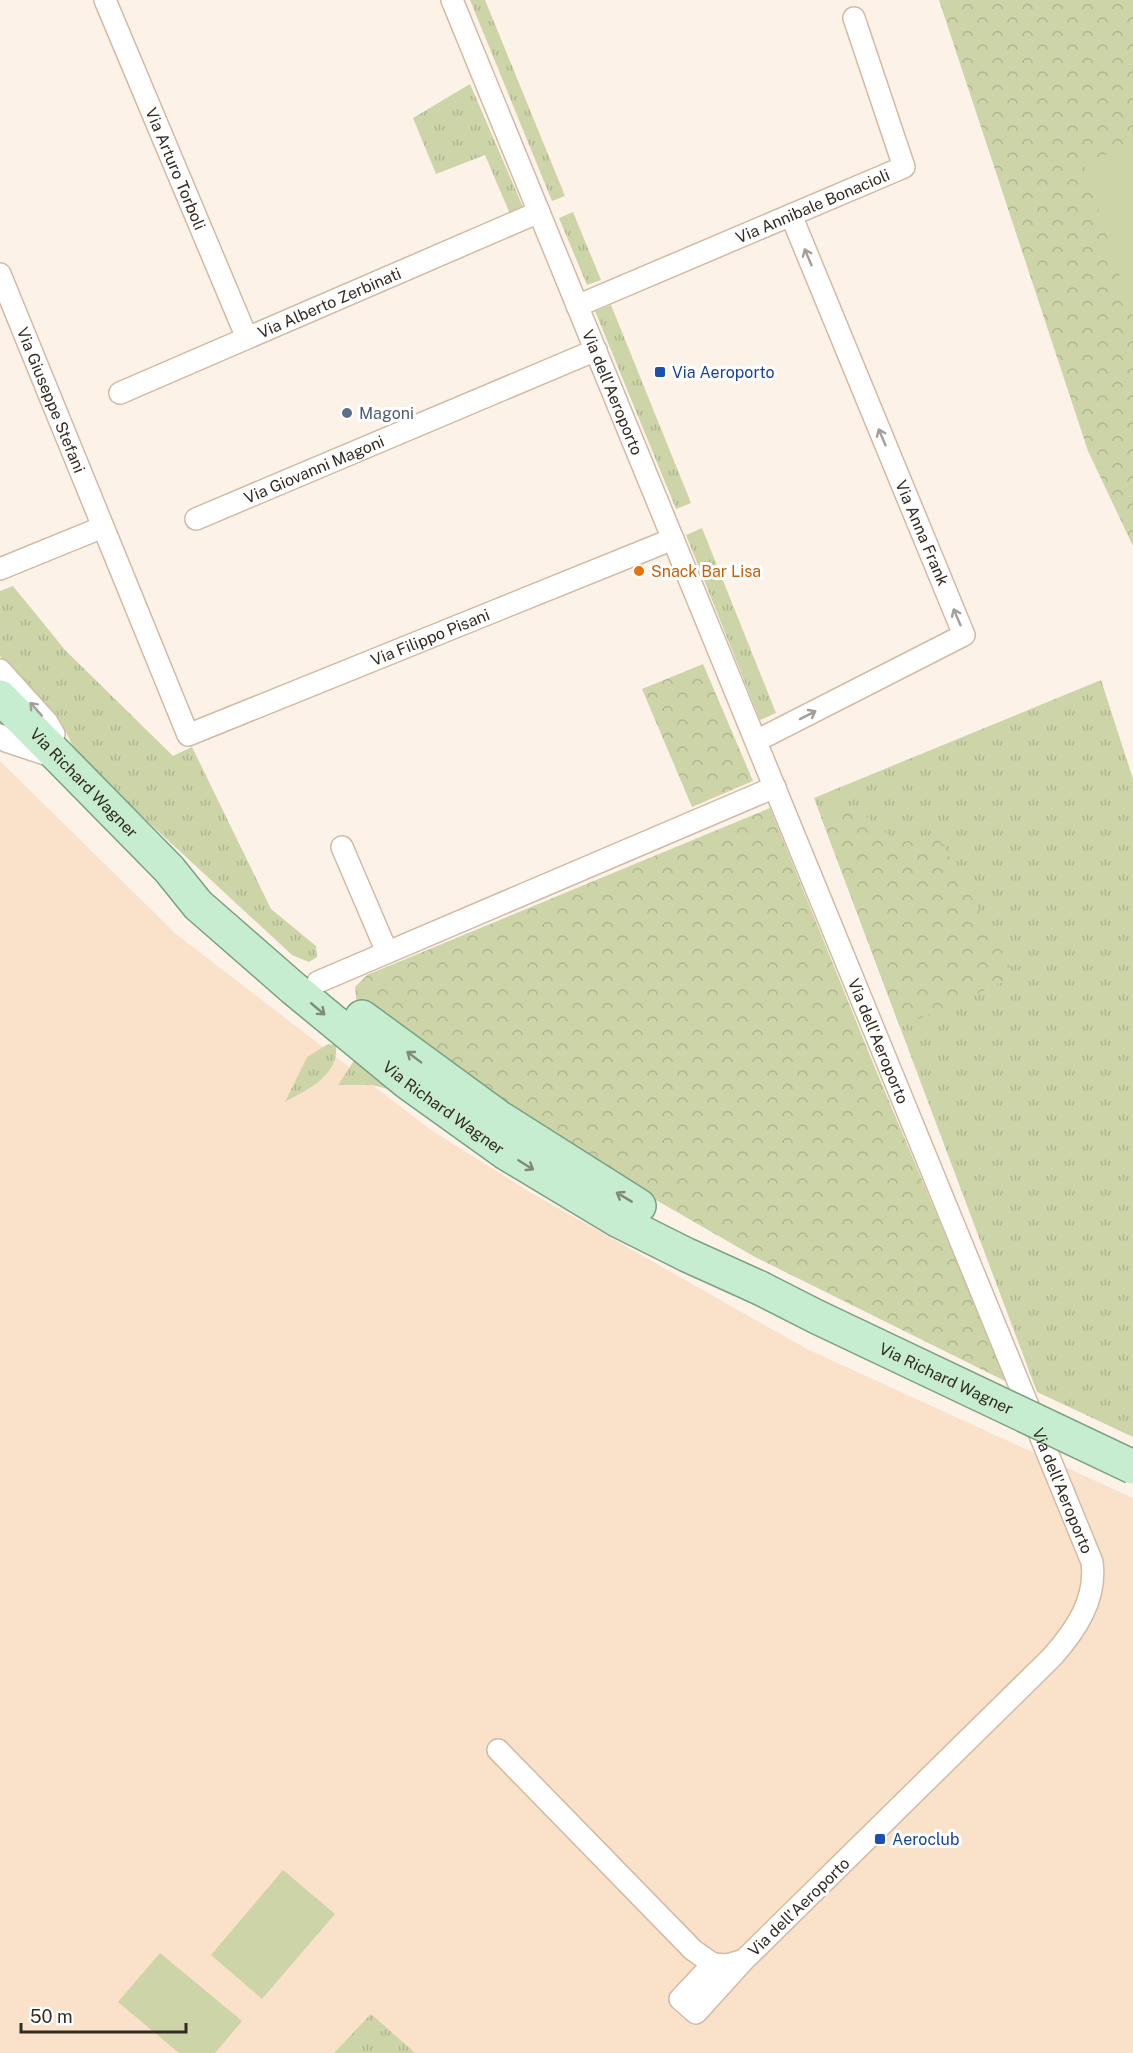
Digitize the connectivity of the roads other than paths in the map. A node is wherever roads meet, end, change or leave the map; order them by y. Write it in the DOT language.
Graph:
graph roads {
  1 [pos="105,0"];
  2 [pos="452,0"];
  3 [pos="854,18"];
  4 [pos="539,213"];
  5 [pos="791,215"];
  6 [pos="0,274"];
  7 [pos="577,306"];
  8 [pos="247,338"];
  9 [pos="596,350"];
  10 [pos="120,393"];
  11 [pos="196,519"];
  12 [pos="103,527"];
  13 [pos="673,539"];
  14 [pos="0,569"];
  15 [pos="0,670"];
  16 [pos="0,697"];
  17 [pos="0,735"];
  18 [pos="188,735"];
  19 [pos="756,741"];
  20 [pos="68,768"];
  21 [pos="775,787"];
  22 [pos="342,846"];
  23 [pos="169,869"];
  24 [pos="387,952"];
  25 [pos="318,982"];
  26 [pos="760,1287"];
  27 [pos="1133,1467"];
  28 [pos="498,1750"];
  29 [pos="744,1960"];
  30 [pos="713,1964"];
  1 -- 8 [label="street, Via Arturo Torboli"];
  2 -- 4 [label="street, Via dell'Aeroporto"];
  3 -- 5 [label="street, Via Annibale Bonacioli"];
  4 -- 7 [label="street, Via dell'Aeroporto"];
  4 -- 8 [label="street, Via Alberto Zerbinati"];
  5 -- 7 [label="street, Via Annibale Bonacioli"];
  19 -- 5 [label="street, Via Anna Frank, one-way"];
  6 -- 12 [label="street, Via Giuseppe Stefani"];
  7 -- 9 [label="street, Via dell'Aeroporto"];
  8 -- 10 [label="street, Via Alberto Zerbinati"];
  9 -- 11 [label="street, Via Giovanni Magoni"];
  9 -- 13 [label="street, Via dell'Aeroporto"];
  12 -- 14 [label="street"];
  12 -- 18 [label="street, Via Giuseppe Stefani"];
  13 -- 18 [label="street, Via Filippo Pisani"];
  13 -- 19 [label="street, Via dell'Aeroporto"];
  20 -- 15 [label="street, one-way"];
  16 -- 20 [label="main road, Via Richard Wagner"];
  17 -- 20 [label="street"];
  19 -- 21 [label="street, Via dell'Aeroporto"];
  20 -- 23 [label="main road, Via Richard Wagner"];
  21 -- 24 [label="street"];
  21 -- 29 [label="street, Via dell'Aeroporto"];
  22 -- 24 [label="street"];
  23 -- 25 [label="main road, Via Richard Wagner"];
  23 -- 26 [label="main road, Via Richard Wagner, one-way"];
  24 -- 25 [label="street"];
  26 -- 25 [label="main road, Via Richard Wagner, one-way"];
  26 -- 27 [label="main road, Via Richard Wagner, bridge"];
  28 -- 30 [label="street"];
  29 -- 30 [label="street, Via dell'Aeroporto"];
  29 -- 30 [label="street, Via dell'Aeroporto"];
}
